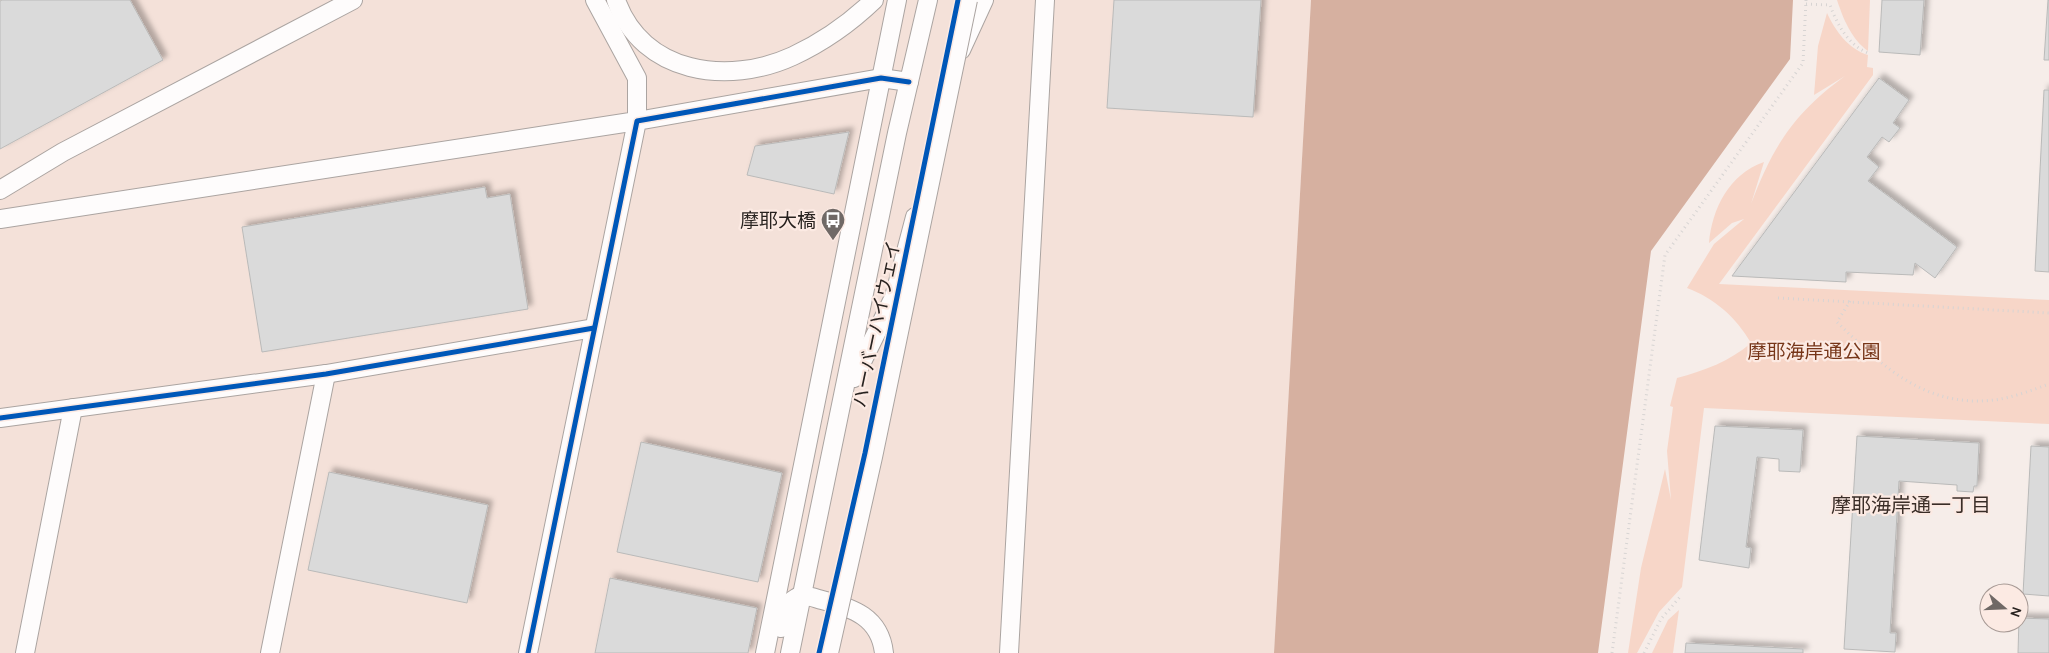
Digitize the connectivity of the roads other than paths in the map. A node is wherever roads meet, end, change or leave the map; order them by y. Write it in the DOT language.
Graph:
graph roads {
  1 [pos="353,0"];
  2 [pos="595,0"];
  3 [pos="616,0"];
  4 [pos="874,0"];
  5 [pos="897,0"];
  6 [pos="928,0"];
  7 [pos="958,0"];
  8 [pos="968,0"];
  9 [pos="984,0"];
  10 [pos="1045,0"];
  11 [pos="881,78"];
  12 [pos="909,82"];
  13 [pos="637,121"];
  14 [pos="0,190"];
  15 [pos="0,219"];
  16 [pos="906,251"];
  17 [pos="594,328"];
  18 [pos="326,374"];
  19 [pos="843,400"];
  20 [pos="73,408"];
  21 [pos="0,418"];
  22 [pos="803,595"];
  23 [pos="25,653"];
  24 [pos="270,653"];
  25 [pos="528,653"];
  26 [pos="765,653"];
  27 [pos="776,653"];
  28 [pos="790,653"];
  29 [pos="820,653"];
  30 [pos="829,653"];
  31 [pos="884,653"];
  32 [pos="1009,653"];
  1 -- 14 [label="street"];
  2 -- 13 [label="street"];
  3 -- 4 [label="street"];
  5 -- 11 [label="street"];
  6 -- 12 [label="street"];
  7 -- 16 [label="street, ハーバーハイウェイ"];
  8 -- 30 [label="street, ハーバーハイウェイ, bridge"];
  9 -- 16 [label="street"];
  10 -- 32 [label="street"];
  11 -- 12 [label="street"];
  11 -- 13 [label="street"];
  11 -- 26 [label="street"];
  12 -- 19 [label="street"];
  13 -- 15 [label="street"];
  13 -- 17 [label="street"];
  16 -- 19 [label="street"];
  16 -- 29 [label="street, ハーバーハイウェイ"];
  17 -- 18 [label="street"];
  17 -- 25 [label="street"];
  18 -- 20 [label="street"];
  18 -- 24 [label="street"];
  19 -- 22 [label="street"];
  20 -- 21 [label="street"];
  20 -- 23 [label="street"];
  22 -- 27 [label="street"];
  22 -- 28 [label="street"];
  22 -- 31 [label="street"];
}
